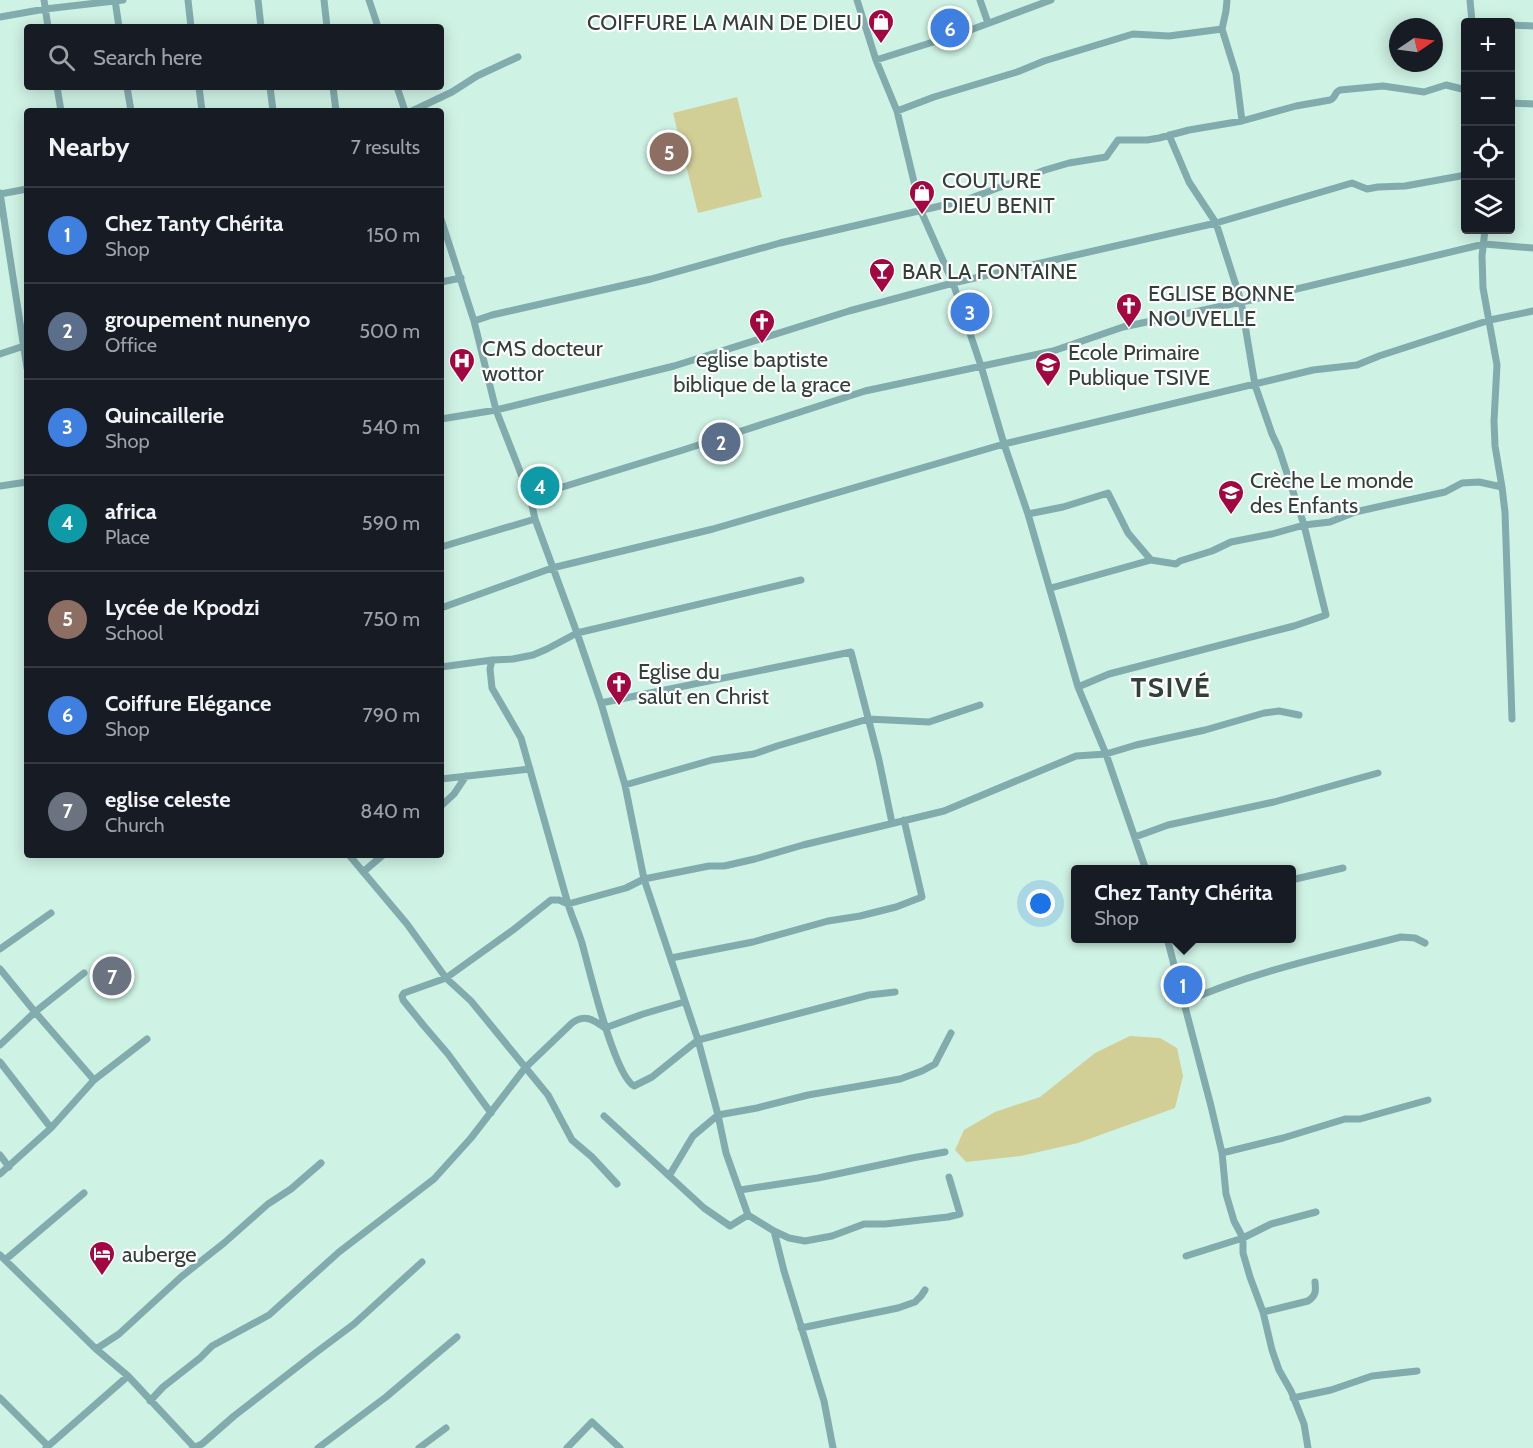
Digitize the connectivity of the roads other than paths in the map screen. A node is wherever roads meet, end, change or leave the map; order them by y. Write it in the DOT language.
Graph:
graph roads {
  1 [pos="44,0"];
  2 [pos="123,0"];
  3 [pos="188,0"];
  4 [pos="258,0"];
  5 [pos="324,0"];
  6 [pos="369,0"];
  7 [pos="857,0"];
  8 [pos="980,0"];
  9 [pos="1051,0"];
  10 [pos="1227,0"];
  11 [pos="1470,0"];
  12 [pos="115,1"];
  13 [pos="45,9"];
  14 [pos="0,17"];
  15 [pos="1472,18"];
  16 [pos="988,23"];
  17 [pos="48,24"];
  18 [pos="119,24"];
  19 [pos="191,24"];
  20 [pos="261,24"];
  21 [pos="327,24"];
  22 [pos="377,24"];
  23 [pos="1515,25"];
  24 [pos="1533,26"];
  25 [pos="1222,29"];
  26 [pos="518,57"];
  27 [pos="876,60"];
  28 [pos="1461,89"];
  29 [pos="58,90"];
  30 [pos="128,90"];
  31 [pos="199,90"];
  32 [pos="270,90"];
  33 [pos="333,90"];
  34 [pos="398,90"];
  35 [pos="1515,103"];
  36 [pos="1533,104"];
  37 [pos="60,108"];
  38 [pos="130,108"];
  39 [pos="202,108"];
  40 [pos="273,108"];
  41 [pos="336,108"];
  42 [pos="404,108"];
  43 [pos="418,108"];
  44 [pos="897,111"];
  45 [pos="1242,122"];
  46 [pos="1169,135"];
  47 [pos="1461,176"];
  48 [pos="24,189"];
  49 [pos="0,193"];
  50 [pos="921,211"];
  51 [pos="1216,223"];
  52 [pos="444,228"];
  53 [pos="1485,234"];
  54 [pos="1484,244"];
  55 [pos="1533,248"];
  56 [pos="461,278"];
  57 [pos="444,281"];
  58 [pos="953,283"];
  59 [pos="1241,302"];
  60 [pos="1533,311"];
  61 [pos="1490,320"];
  62 [pos="474,321"];
  63 [pos="24,333"];
  64 [pos="24,346"];
  65 [pos="0,354"];
  66 [pos="981,366"];
  67 [pos="1255,385"];
  68 [pos="496,410"];
  69 [pos="444,419"];
  70 [pos="1004,444"];
  71 [pos="24,482"];
  72 [pos="0,486"];
  73 [pos="1502,487"];
  74 [pos="530,496"];
  75 [pos="1028,514"];
  76 [pos="535,519"];
  77 [pos="1304,525"];
  78 [pos="444,546"];
  79 [pos="1151,560"];
  80 [pos="552,568"];
  81 [pos="801,580"];
  82 [pos="1050,588"];
  83 [pos="444,607"];
  84 [pos="577,633"];
  85 [pos="492,660"];
  86 [pos="444,666"];
  87 [pos="1078,687"];
  88 [pos="601,703"];
  89 [pos="980,705"];
  90 [pos="1299,715"];
  91 [pos="868,719"];
  92 [pos="1512,719"];
  93 [pos="1106,754"];
  94 [pos="530,769"];
  95 [pos="1378,773"];
  96 [pos="466,776"];
  97 [pos="444,779"];
  98 [pos="625,784"];
  99 [pos="444,803"];
  100 [pos="904,820"];
  101 [pos="892,823"];
  102 [pos="1135,837"];
  103 [pos="351,858"];
  104 [pos="379,858"];
  105 [pos="1144,865"];
  106 [pos="1343,867"];
  107 [pos="363,872"];
  108 [pos="644,879"];
  109 [pos="1296,879"];
  110 [pos="568,904"];
  111 [pos="51,913"];
  112 [pos="1168,943"];
  113 [pos="1425,943"];
  114 [pos="0,949"];
  115 [pos="671,958"];
  116 [pos="0,969"];
  117 [pos="84,973"];
  118 [pos="446,978"];
  119 [pos="895,992"];
  120 [pos="684,1002"];
  121 [pos="1185,1002"];
  122 [pos="35,1012"];
  123 [pos="605,1028"];
  124 [pos="951,1033"];
  125 [pos="147,1039"];
  126 [pos="698,1040"];
  127 [pos="0,1045"];
  128 [pos="0,1062"];
  129 [pos="525,1068"];
  130 [pos="94,1080"];
  131 [pos="1428,1100"];
  132 [pos="491,1113"];
  133 [pos="718,1115"];
  134 [pos="604,1116"];
  135 [pos="51,1128"];
  136 [pos="945,1152"];
  137 [pos="1222,1153"];
  138 [pos="0,1155"];
  139 [pos="321,1163"];
  140 [pos="9,1167"];
  141 [pos="0,1174"];
  142 [pos="669,1176"];
  143 [pos="949,1177"];
  144 [pos="617,1184"];
  145 [pos="740,1190"];
  146 [pos="84,1193"];
  147 [pos="1316,1212"];
  148 [pos="748,1215"];
  149 [pos="774,1231"];
  150 [pos="1243,1238"];
  151 [pos="1186,1256"];
  152 [pos="2,1258"];
  153 [pos="422,1262"];
  154 [pos="1315,1282"];
  155 [pos="925,1290"];
  156 [pos="1263,1312"];
  157 [pos="801,1328"];
  158 [pos="457,1337"];
  159 [pos="96,1349"];
  160 [pos="1417,1371"];
  161 [pos="128,1376"];
  162 [pos="1293,1398"];
  163 [pos="150,1401"];
  164 [pos="1,1403"];
  165 [pos="446,1428"];
  166 [pos="47,1447"];
  167 [pos="194,1448"];
  168 [pos="318,1448"];
  169 [pos="419,1448"];
  170 [pos="567,1448"];
  171 [pos="620,1448"];
  172 [pos="833,1448"];
  173 [pos="1308,1448"];
  1 -- 13 [label="street"];
  2 -- 12 [label="street"];
  3 -- 19 [label="street"];
  4 -- 20 [label="street"];
  5 -- 21 [label="street"];
  6 -- 22 [label="street"];
  7 -- 27 [label="street"];
  8 -- 16 [label="street"];
  9 -- 16 [label="street"];
  10 -- 25 [label="street"];
  11 -- 15 [label="street"];
  12 -- 13 [label="street"];
  12 -- 18 [label="street"];
  13 -- 14 [label="street"];
  13 -- 17 [label="street"];
  16 -- 27 [label="street"];
  23 -- 24 [label="street"];
  25 -- 44 [label="street"];
  25 -- 45 [label="street"];
  26 -- 43 [label="street"];
  27 -- 44 [label="street"];
  28 -- 45 [label="street"];
  29 -- 37 [label="street"];
  30 -- 38 [label="street"];
  31 -- 39 [label="street"];
  32 -- 40 [label="street"];
  33 -- 41 [label="street"];
  34 -- 42 [label="street"];
  35 -- 36 [label="street"];
  44 -- 50 [label="street"];
  45 -- 46 [label="street"];
  46 -- 50 [label="street"];
  46 -- 51 [label="street"];
  47 -- 51 [label="street"];
  48 -- 49 [label="street"];
  49 -- 63 [label="street"];
  50 -- 58 [label="street"];
  50 -- 62 [label="street"];
  51 -- 58 [label="street"];
  51 -- 59 [label="street"];
  52 -- 56 [label="street"];
  53 -- 54 [label="street"];
  54 -- 55 [label="street"];
  54 -- 59 [label="street"];
  54 -- 61 [label="street"];
  56 -- 57 [label="street"];
  56 -- 62 [label="street"];
  58 -- 66 [label="street"];
  58 -- 68 [label="street"];
  59 -- 66 [label="street"];
  59 -- 67 [label="street"];
  60 -- 61 [label="street"];
  61 -- 67 [label="street"];
  61 -- 73 [label="street"];
  62 -- 68 [label="street"];
  64 -- 65 [label="street"];
  66 -- 70 [label="street"];
  66 -- 74 [label="street"];
  67 -- 70 [label="street"];
  67 -- 77 [label="street"];
  68 -- 69 [label="street"];
  68 -- 74 [label="street"];
  70 -- 75 [label="street"];
  70 -- 80 [label="street"];
  71 -- 72 [label="street"];
  73 -- 77 [label="street"];
  73 -- 92 [label="street"];
  74 -- 76 [label="street"];
  75 -- 79 [label="street"];
  75 -- 82 [label="street"];
  76 -- 78 [label="street"];
  76 -- 80 [label="street"];
  77 -- 79 [label="street"];
  77 -- 87 [label="street"];
  79 -- 82 [label="street"];
  80 -- 83 [label="street"];
  80 -- 84 [label="street"];
  81 -- 84 [label="street"];
  82 -- 87 [label="street"];
  84 -- 85 [label="street"];
  84 -- 88 [label="street"];
  85 -- 86 [label="street"];
  85 -- 94 [label="street"];
  87 -- 93 [label="street"];
  88 -- 91 [label="street"];
  88 -- 98 [label="street"];
  89 -- 91 [label="street"];
  90 -- 93 [label="street"];
  91 -- 98 [label="street"];
  91 -- 101 [label="street"];
  93 -- 100 [label="street"];
  93 -- 102 [label="street"];
  94 -- 96 [label="street"];
  94 -- 110 [label="street"];
  95 -- 102 [label="street"];
  96 -- 97 [label="street"];
  96 -- 99 [label="street"];
  98 -- 108 [label="street"];
  100 -- 101 [label="street"];
  100 -- 115 [label="street"];
  101 -- 108 [label="street"];
  102 -- 105 [label="street"];
  103 -- 107 [label="street"];
  104 -- 107 [label="street"];
  106 -- 109 [label="street"];
  107 -- 118 [label="street"];
  108 -- 110 [label="street"];
  108 -- 115 [label="street"];
  110 -- 118 [label="street"];
  110 -- 123 [label="street"];
  111 -- 114 [label="street"];
  112 -- 121 [label="street"];
  113 -- 121 [label="street"];
  115 -- 120 [label="street"];
  116 -- 122 [label="street"];
  117 -- 122 [label="street"];
  118 -- 129 [label="street"];
  118 -- 132 [label="street"];
  119 -- 126 [label="street"];
  120 -- 123 [label="street"];
  120 -- 126 [label="street"];
  121 -- 137 [label="street"];
  122 -- 127 [label="street"];
  122 -- 130 [label="street"];
  123 -- 126 [label="street"];
  123 -- 129 [label="street"];
  124 -- 133 [label="street"];
  125 -- 130 [label="street"];
  126 -- 133 [label="street"];
  128 -- 135 [label="street"];
  129 -- 132 [label="street"];
  129 -- 144 [label="street"];
  130 -- 135 [label="street"];
  131 -- 137 [label="street"];
  132 -- 163 [label="street"];
  133 -- 142 [label="street"];
  133 -- 145 [label="street"];
  134 -- 142 [label="street"];
  135 -- 140 [label="street"];
  136 -- 145 [label="street"];
  137 -- 150 [label="street"];
  138 -- 140 [label="street"];
  139 -- 159 [label="street"];
  140 -- 141 [label="street"];
  142 -- 148 [label="street"];
  143 -- 149 [label="street"];
  145 -- 148 [label="street"];
  146 -- 152 [label="street"];
  147 -- 150 [label="street"];
  148 -- 149 [label="street"];
  149 -- 157 [label="street"];
  150 -- 151 [label="street"];
  150 -- 156 [label="street"];
  152 -- 159 [label="street"];
  153 -- 167 [label="street"];
  154 -- 156 [label="street"];
  155 -- 157 [label="street"];
  156 -- 162 [label="street"];
  157 -- 172 [label="street"];
  158 -- 168 [label="street"];
  159 -- 161 [label="street"];
  160 -- 162 [label="street"];
  161 -- 163 [label="street"];
  161 -- 166 [label="street"];
  162 -- 173 [label="street"];
  163 -- 167 [label="street"];
  164 -- 166 [label="street"];
  165 -- 169 [label="street"];
  170 -- 171 [label="street"];
}
